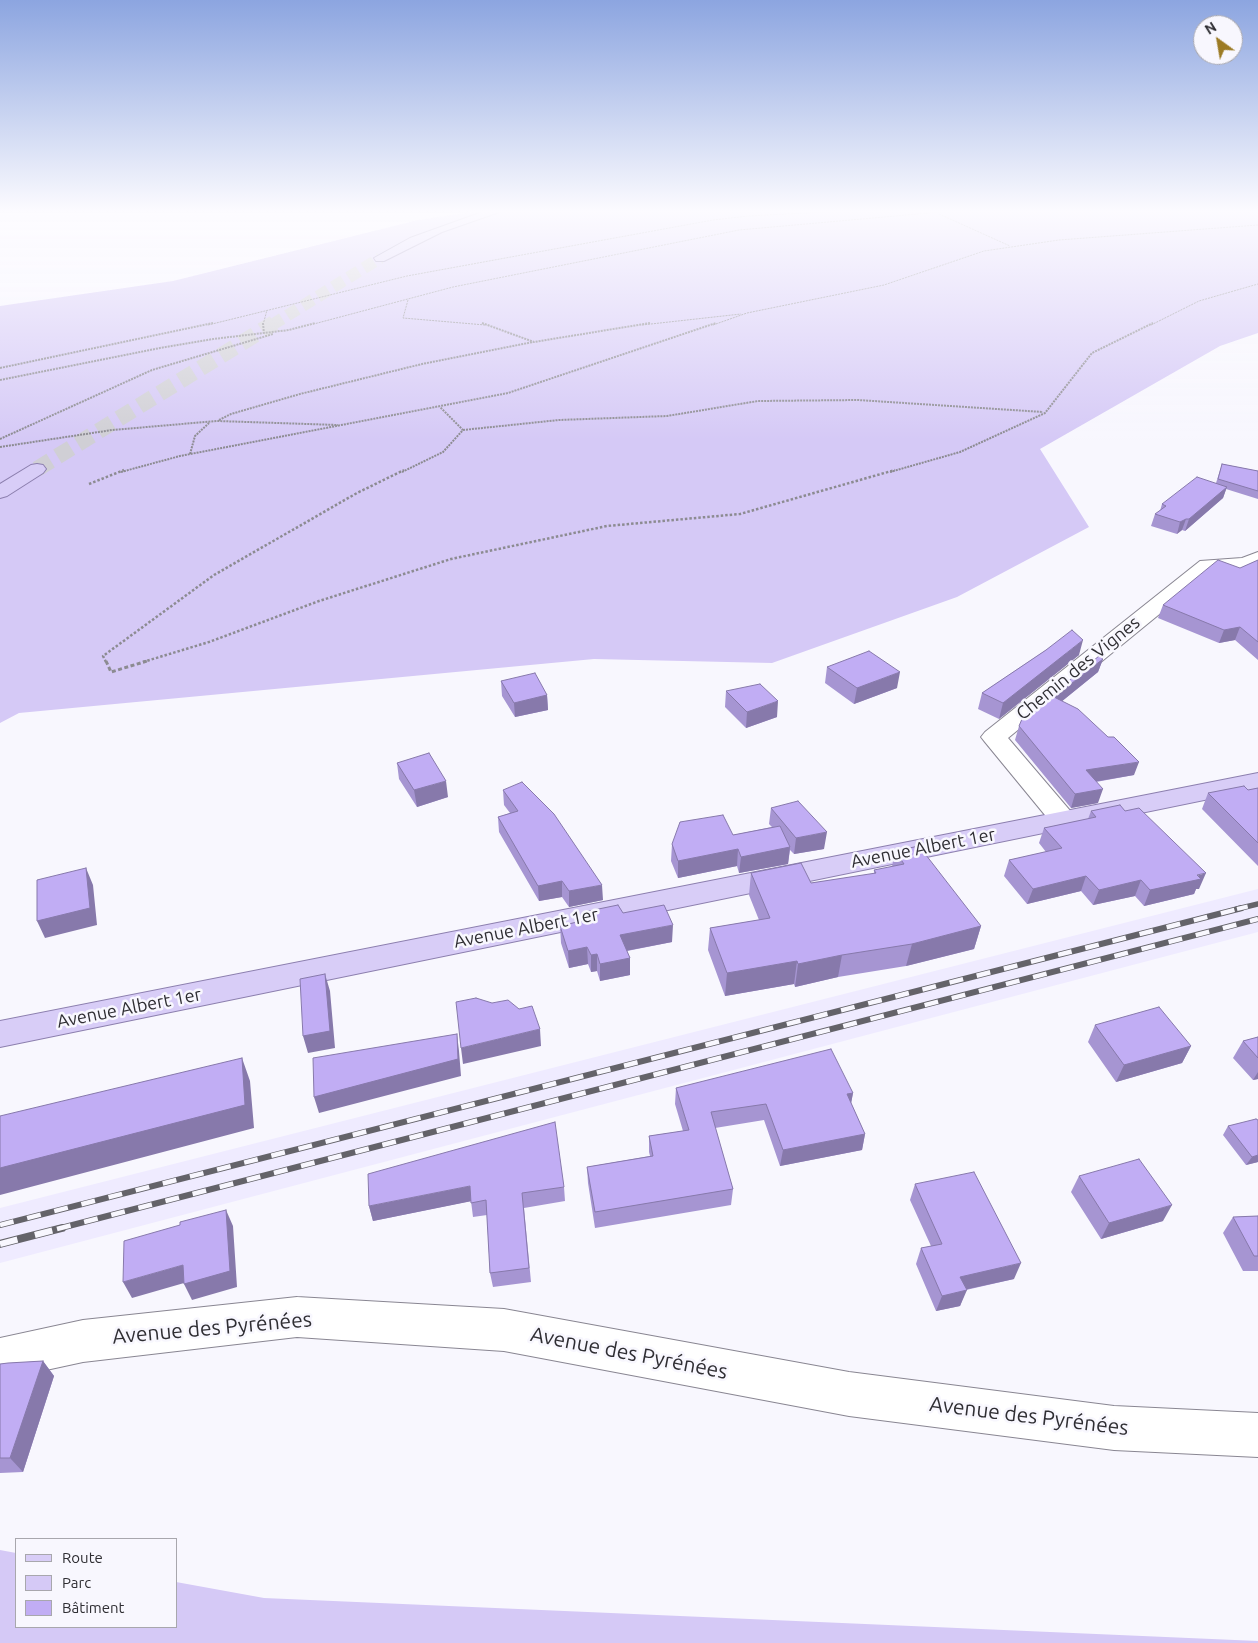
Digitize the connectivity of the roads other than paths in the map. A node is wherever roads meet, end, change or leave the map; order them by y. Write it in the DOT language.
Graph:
graph roads {
  1 [pos="37,469"];
  2 [pos="0,492"];
  3 [pos="1258,558"];
  4 [pos="1258,781"];
  5 [pos="1064,820"];
  6 [pos="0,1034"];
  7 [pos="0,1359"];
  8 [pos="1258,1435"];
  1 -- 2 [label="main road"];
  3 -- 5 [label="street, Chemin des Vignes"];
  4 -- 5 [label="main road, Avenue Albert 1er"];
  5 -- 6 [label="main road, Avenue Albert 1er"];
  7 -- 8 [label="street, Avenue des Pyrénées"];
}
